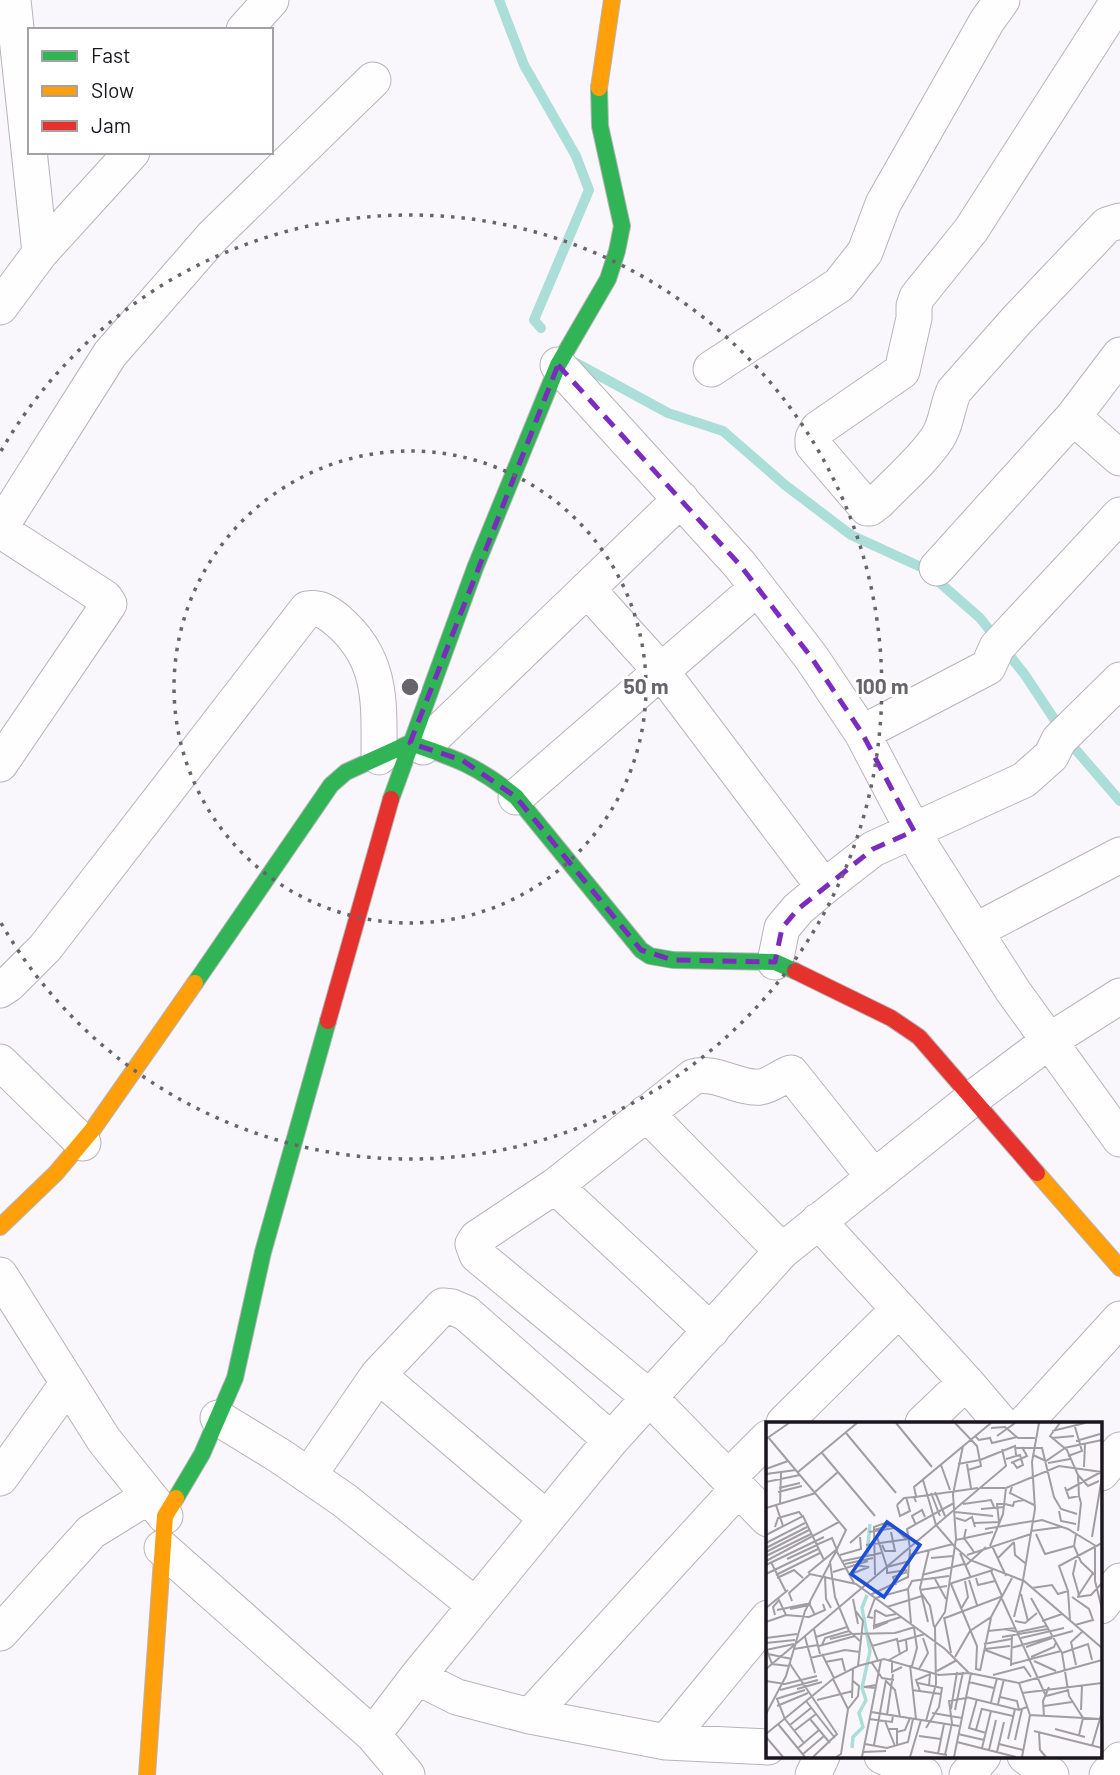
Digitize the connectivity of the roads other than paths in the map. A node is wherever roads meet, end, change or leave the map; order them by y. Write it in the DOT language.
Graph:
graph roads {
  1 [pos="12,0"];
  2 [pos="271,0"];
  3 [pos="612,0"];
  4 [pos="1002,0"];
  5 [pos="1106,7"];
  6 [pos="0,9"];
  7 [pos="246,28"];
  8 [pos="373,80"];
  9 [pos="28,145"];
  10 [pos="29,154"];
  11 [pos="130,154"];
  12 [pos="1120,221"];
  13 [pos="40,253"];
  14 [pos="0,307"];
  15 [pos="1120,355"];
  16 [pos="558,365"];
  17 [pos="711,369"];
  18 [pos="1073,417"];
  19 [pos="1120,458"];
  20 [pos="681,499"];
  21 [pos="1120,515"];
  22 [pos="0,529"];
  23 [pos="937,568"];
  24 [pos="757,588"];
  25 [pos="587,589"];
  26 [pos="661,671"];
  27 [pos="1120,680"];
  28 [pos="862,733"];
  29 [pos="404,749"];
  30 [pos="0,764"];
  31 [pos="516,797"];
  32 [pos="914,831"];
  33 [pos="1120,855"];
  34 [pos="824,887"];
  35 [pos="975,931"];
  36 [pos="775,962"];
  37 [pos="0,990"];
  38 [pos="1120,996"];
  39 [pos="1049,1041"];
  40 [pos="0,1062"];
  41 [pos="973,1098"];
  42 [pos="646,1113"];
  43 [pos="1117,1130"];
  44 [pos="83,1143"];
  45 [pos="873,1176"];
  46 [pos="555,1186"];
  47 [pos="818,1221"];
  48 [pos="0,1227"];
  49 [pos="782,1251"];
  50 [pos="1120,1268"];
  51 [pos="0,1275"];
  52 [pos="899,1309"];
  53 [pos="1120,1319"];
  54 [pos="711,1331"];
  55 [pos="378,1375"];
  56 [pos="966,1382"];
  57 [pos="68,1383"];
  58 [pos="650,1398"];
  59 [pos="218,1418"];
  60 [pos="785,1422"];
  61 [pos="924,1422"];
  62 [pos="1001,1422"];
  63 [pos="1026,1422"];
  64 [pos="611,1440"];
  65 [pos="766,1441"];
  66 [pos="1120,1450"];
  67 [pos="1102,1472"];
  68 [pos="309,1475"];
  69 [pos="0,1478"];
  70 [pos="733,1484"];
  71 [pos="766,1517"];
  72 [pos="546,1518"];
  73 [pos="159,1520"];
  74 [pos="1120,1581"];
  75 [pos="475,1605"];
  76 [pos="1102,1605"];
  77 [pos="766,1620"];
  78 [pos="0,1633"];
  79 [pos="417,1677"];
  80 [pos="530,1716"];
  81 [pos="373,1735"];
  82 [pos="666,1742"];
  83 [pos="766,1747"];
  84 [pos="821,1758"];
  85 [pos="886,1758"];
  86 [pos="980,1758"];
  87 [pos="1028,1758"];
  88 [pos="1120,1760"];
  89 [pos="147,1775"];
  90 [pos="407,1775"];
  91 [pos="814,1775"];
  92 [pos="924,1775"];
  93 [pos="967,1775"];
  94 [pos="1051,1775"];
  95 [pos="1107,1775"];
  1 -- 6 [label="street"];
  1 -- 9 [label="street"];
  2 -- 7 [label="street"];
  3 -- 16 [label="street"];
  4 -- 17 [label="street"];
  5 -- 12 [label="street"];
  8 -- 22 [label="street"];
  10 -- 13 [label="street"];
  11 -- 13 [label="street"];
  13 -- 14 [label="street"];
  15 -- 18 [label="street"];
  16 -- 20 [label="street"];
  16 -- 29 [label="street"];
  18 -- 19 [label="street"];
  18 -- 23 [label="street"];
  20 -- 24 [label="street"];
  20 -- 25 [label="street"];
  21 -- 28 [label="street"];
  22 -- 30 [label="street"];
  24 -- 26 [label="street"];
  24 -- 28 [label="street"];
  25 -- 26 [label="street"];
  25 -- 29 [label="street"];
  26 -- 31 [label="street"];
  26 -- 34 [label="street"];
  27 -- 32 [label="street"];
  28 -- 32 [label="street"];
  29 -- 31 [label="street"];
  29 -- 37 [label="street"];
  29 -- 44 [label="street"];
  29 -- 59 [label="street"];
  31 -- 36 [label="street"];
  32 -- 34 [label="street"];
  32 -- 35 [label="street"];
  33 -- 35 [label="street"];
  34 -- 36 [label="street"];
  35 -- 39 [label="street"];
  36 -- 41 [label="street"];
  38 -- 39 [label="street"];
  39 -- 41 [label="street"];
  39 -- 43 [label="street"];
  40 -- 44 [label="street"];
  41 -- 45 [label="street"];
  41 -- 50 [label="street"];
  42 -- 45 [label="street"];
  42 -- 46 [label="street"];
  42 -- 49 [label="street"];
  44 -- 48 [label="street"];
  45 -- 47 [label="street"];
  46 -- 54 [label="street"];
  46 -- 58 [label="street"];
  47 -- 49 [label="street"];
  47 -- 52 [label="street"];
  49 -- 54 [label="street"];
  51 -- 57 [label="street"];
  52 -- 56 [label="street"];
  52 -- 60 [label="street"];
  53 -- 63 [label="street"];
  54 -- 58 [label="street"];
  55 -- 64 [label="street"];
  55 -- 68 [label="street"];
  55 -- 72 [label="street"];
  56 -- 61 [label="street"];
  56 -- 62 [label="street"];
  57 -- 69 [label="street"];
  57 -- 73 [label="street"];
  58 -- 64 [label="street"];
  58 -- 70 [label="street"];
  59 -- 68 [label="street"];
  59 -- 73 [label="street"];
  64 -- 72 [label="street"];
  65 -- 70 [label="street"];
  66 -- 67 [label="street"];
  68 -- 75 [label="street"];
  70 -- 71 [label="street"];
  70 -- 80 [label="street"];
  72 -- 75 [label="street"];
  73 -- 78 [label="street"];
  73 -- 81 [label="street"];
  73 -- 89 [label="street"];
  74 -- 76 [label="street"];
  75 -- 79 [label="street"];
  77 -- 82 [label="street"];
  79 -- 80 [label="street"];
  79 -- 81 [label="street"];
  80 -- 82 [label="street"];
  81 -- 90 [label="street"];
  82 -- 83 [label="street"];
  84 -- 91 [label="street"];
  85 -- 92 [label="street"];
  86 -- 93 [label="street"];
  87 -- 94 [label="street"];
  88 -- 95 [label="street"];
}
